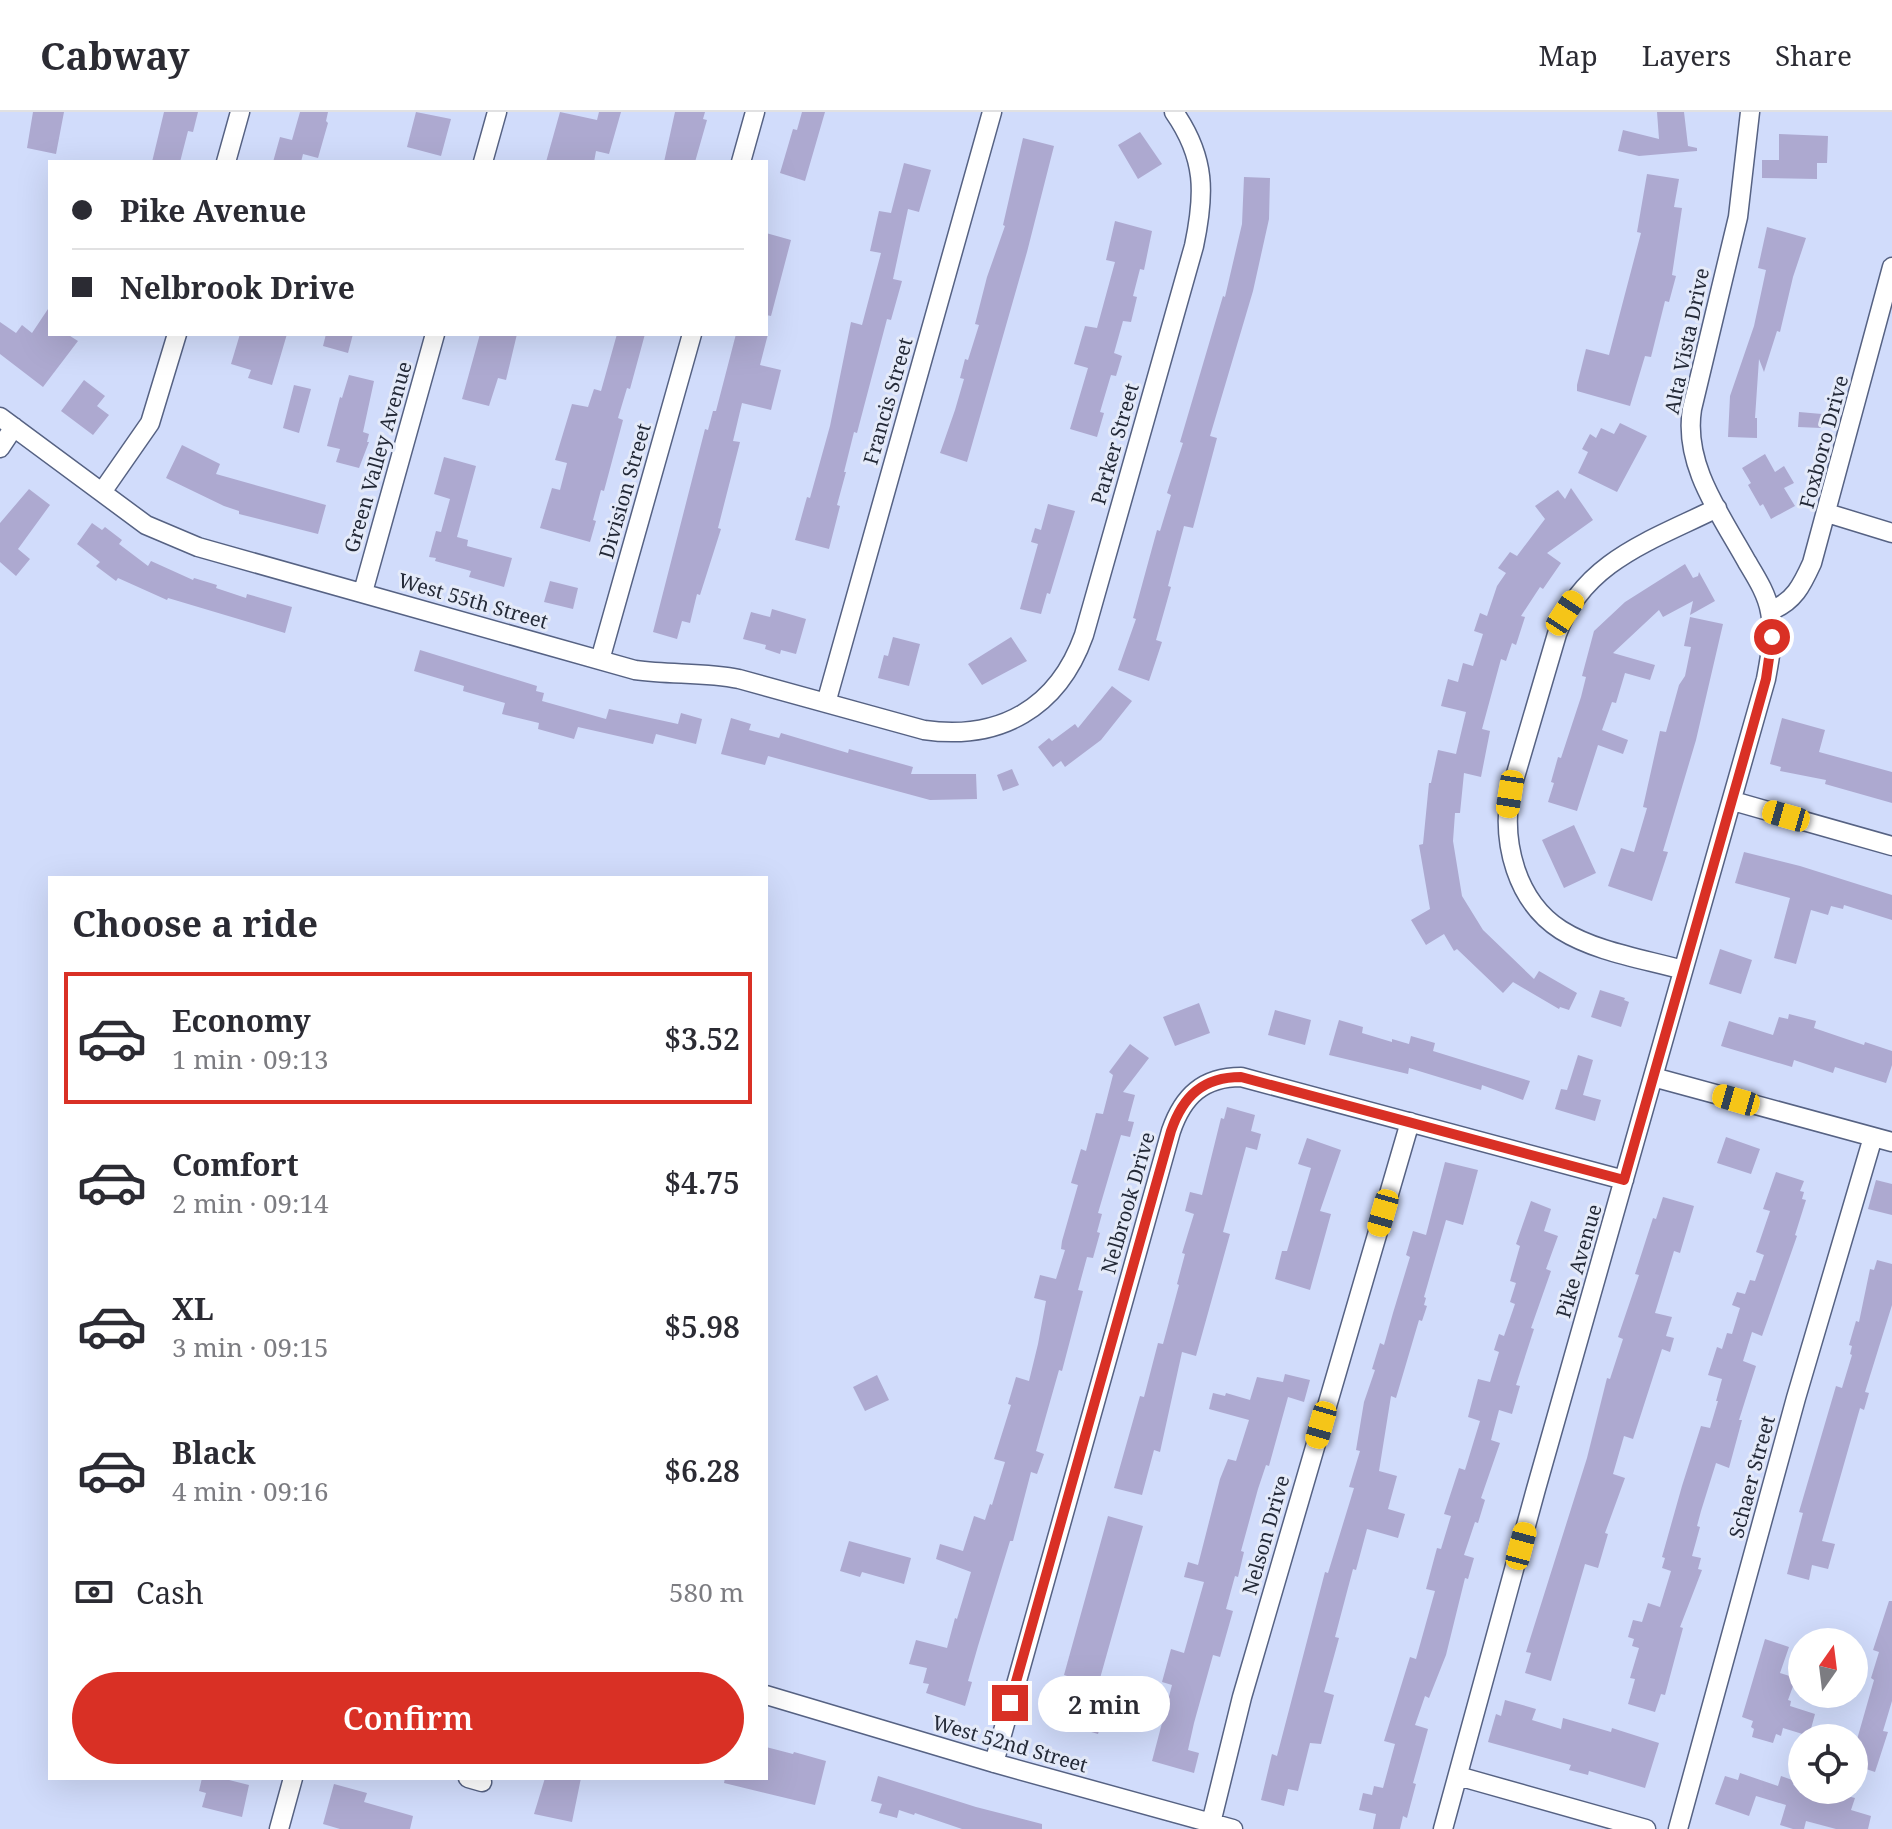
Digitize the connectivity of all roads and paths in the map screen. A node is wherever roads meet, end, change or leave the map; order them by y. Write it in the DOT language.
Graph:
graph roads {
  1 [pos="240,112"];
  2 [pos="497,112"];
  3 [pos="755,112"];
  4 [pos="992,112"];
  5 [pos="1750,112"];
  6 [pos="1175,113"];
  7 [pos="227,160"];
  8 [pos="484,160"];
  9 [pos="742,160"];
  10 [pos="1892,267"];
  11 [pos="176,336"];
  12 [pos="434,336"];
  13 [pos="691,336"];
  14 [pos="7,422"];
  15 [pos="0,448"];
  16 [pos="102,492"];
  17 [pos="1717,508"];
  18 [pos="1827,513"];
  19 [pos="1892,533"];
  20 [pos="363,592"];
  21 [pos="1770,611"];
  22 [pos="600,660"];
  23 [pos="826,703"];
  24 [pos="970,732"];
  25 [pos="1733,801"];
  26 [pos="1892,846"];
  27 [pos="1683,970"];
  28 [pos="1653,1077"];
  29 [pos="1410,1122"];
  30 [pos="1873,1137"];
  31 [pos="1892,1142"];
  32 [pos="1624,1180"];
  33 [pos="771,1696"];
  34 [pos="994,1763"];
  35 [pos="1458,1776"];
  36 [pos="292,1780"];
  37 [pos="1211,1823"];
  38 [pos="279,1829"];
  39 [pos="1233,1829"];
  40 [pos="1443,1829"];
  41 [pos="1646,1829"];
  42 [pos="1678,1829"];
  1 -- 7 [label="street"];
  2 -- 8 [label="street"];
  3 -- 9 [label="street"];
  4 -- 23 [label="street, Francis Street"];
  5 -- 17 [label="street, Alta Vista Drive"];
  6 -- 24 [label="street, Parker Street"];
  10 -- 18 [label="street, Foxboro Drive"];
  11 -- 16 [label="street"];
  12 -- 20 [label="street, Green Valley Avenue"];
  13 -- 22 [label="street, Division Street"];
  14 -- 15 [label="street"];
  14 -- 16 [label="street, West 55th Street"];
  16 -- 20 [label="street, West 55th Street"];
  17 -- 21 [label="street, Alta Vista Drive"];
  17 -- 27 [label="street"];
  18 -- 19 [label="street"];
  18 -- 21 [label="street, Foxboro Drive"];
  20 -- 22 [label="street, West 55th Street"];
  21 -- 25 [label="street, Pike Avenue"];
  22 -- 23 [label="street, West 55th Street"];
  23 -- 24 [label="street, West 55th Street"];
  25 -- 26 [label="street"];
  25 -- 27 [label="street, Pike Avenue"];
  27 -- 28 [label="street, Pike Avenue"];
  28 -- 30 [label="street"];
  28 -- 32 [label="street, Pike Avenue"];
  29 -- 32 [label="street, Nelbrook Drive"];
  29 -- 34 [label="street, Nelbrook Drive"];
  29 -- 37 [label="street, Nelson Drive"];
  30 -- 31 [label="street"];
  30 -- 42 [label="street, Schaer Street"];
  32 -- 35 [label="street, Pike Avenue"];
  33 -- 34 [label="street, West 52nd Street"];
  34 -- 37 [label="street, West 52nd Street"];
  35 -- 40 [label="street, Pike Avenue"];
  35 -- 41 [label="street"];
  36 -- 38 [label="street"];
  37 -- 39 [label="street, West 52nd Street"];
}
